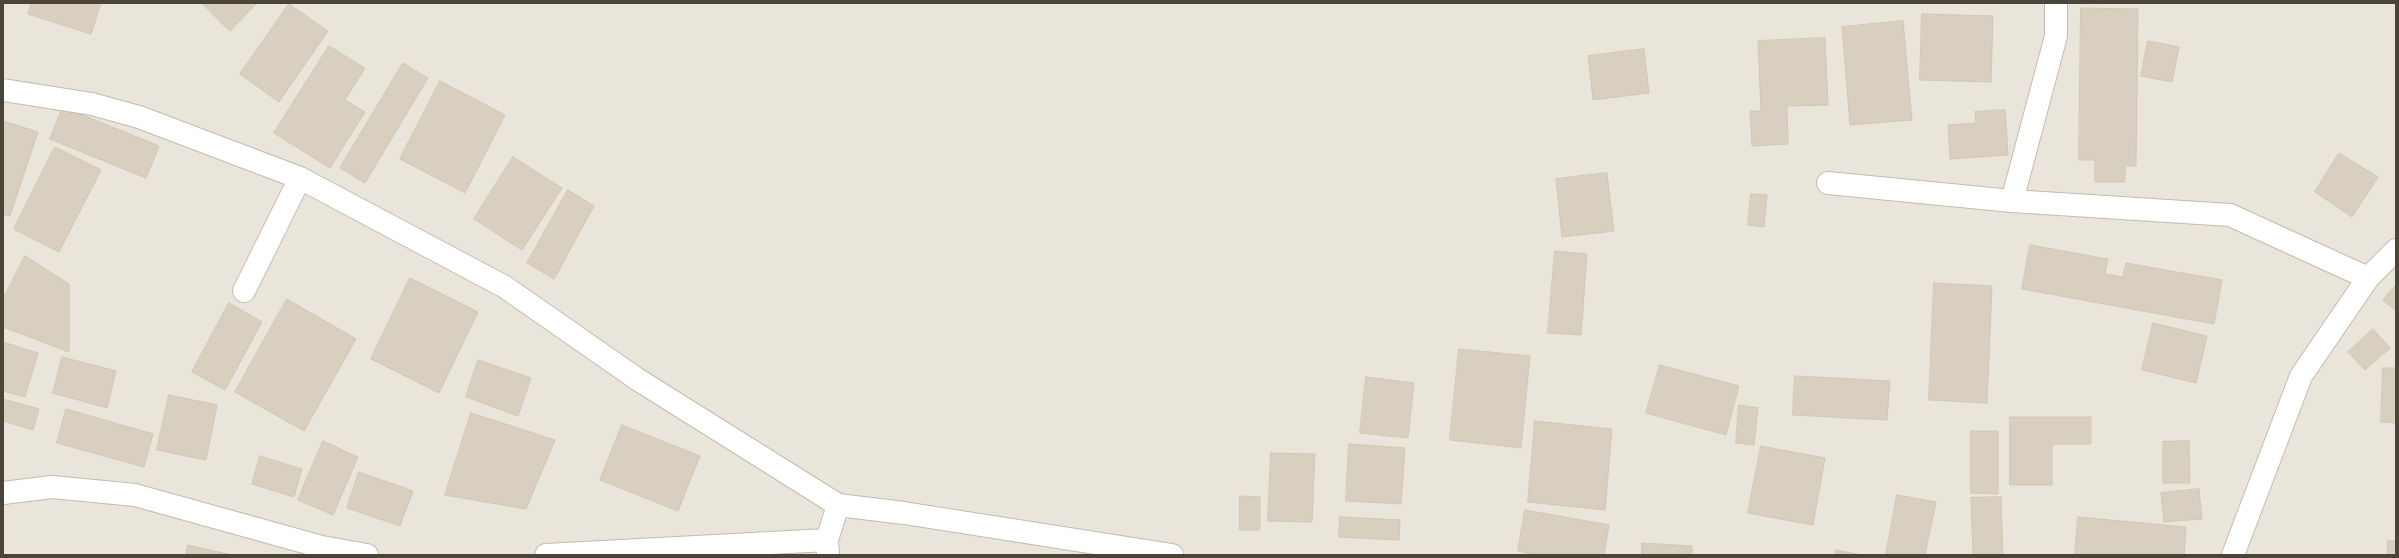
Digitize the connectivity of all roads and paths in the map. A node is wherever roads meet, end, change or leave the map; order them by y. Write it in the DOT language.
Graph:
graph roads {
  1 [pos="2056,3"];
  2 [pos="3,90"];
  3 [pos="300,178"];
  4 [pos="1828,183"];
  5 [pos="2012,201"];
  6 [pos="2396,250"];
  7 [pos="2368,278"];
  8 [pos="244,291"];
  9 [pos="3,494"];
  10 [pos="838,505"];
  11 [pos="827,548"];
  12 [pos="367,555"];
  13 [pos="546,555"];
  14 [pos="1172,555"];
  15 [pos="2234,555"];
  1 -- 5 [label="street"];
  2 -- 3 [label="street"];
  3 -- 8 [label="street"];
  3 -- 10 [label="street"];
  4 -- 5 [label="street"];
  5 -- 7 [label="street"];
  6 -- 7 [label="street"];
  7 -- 15 [label="street"];
  9 -- 12 [label="street"];
  10 -- 11 [label="street"];
  10 -- 14 [label="street"];
  11 -- 13 [label="street"];
}
